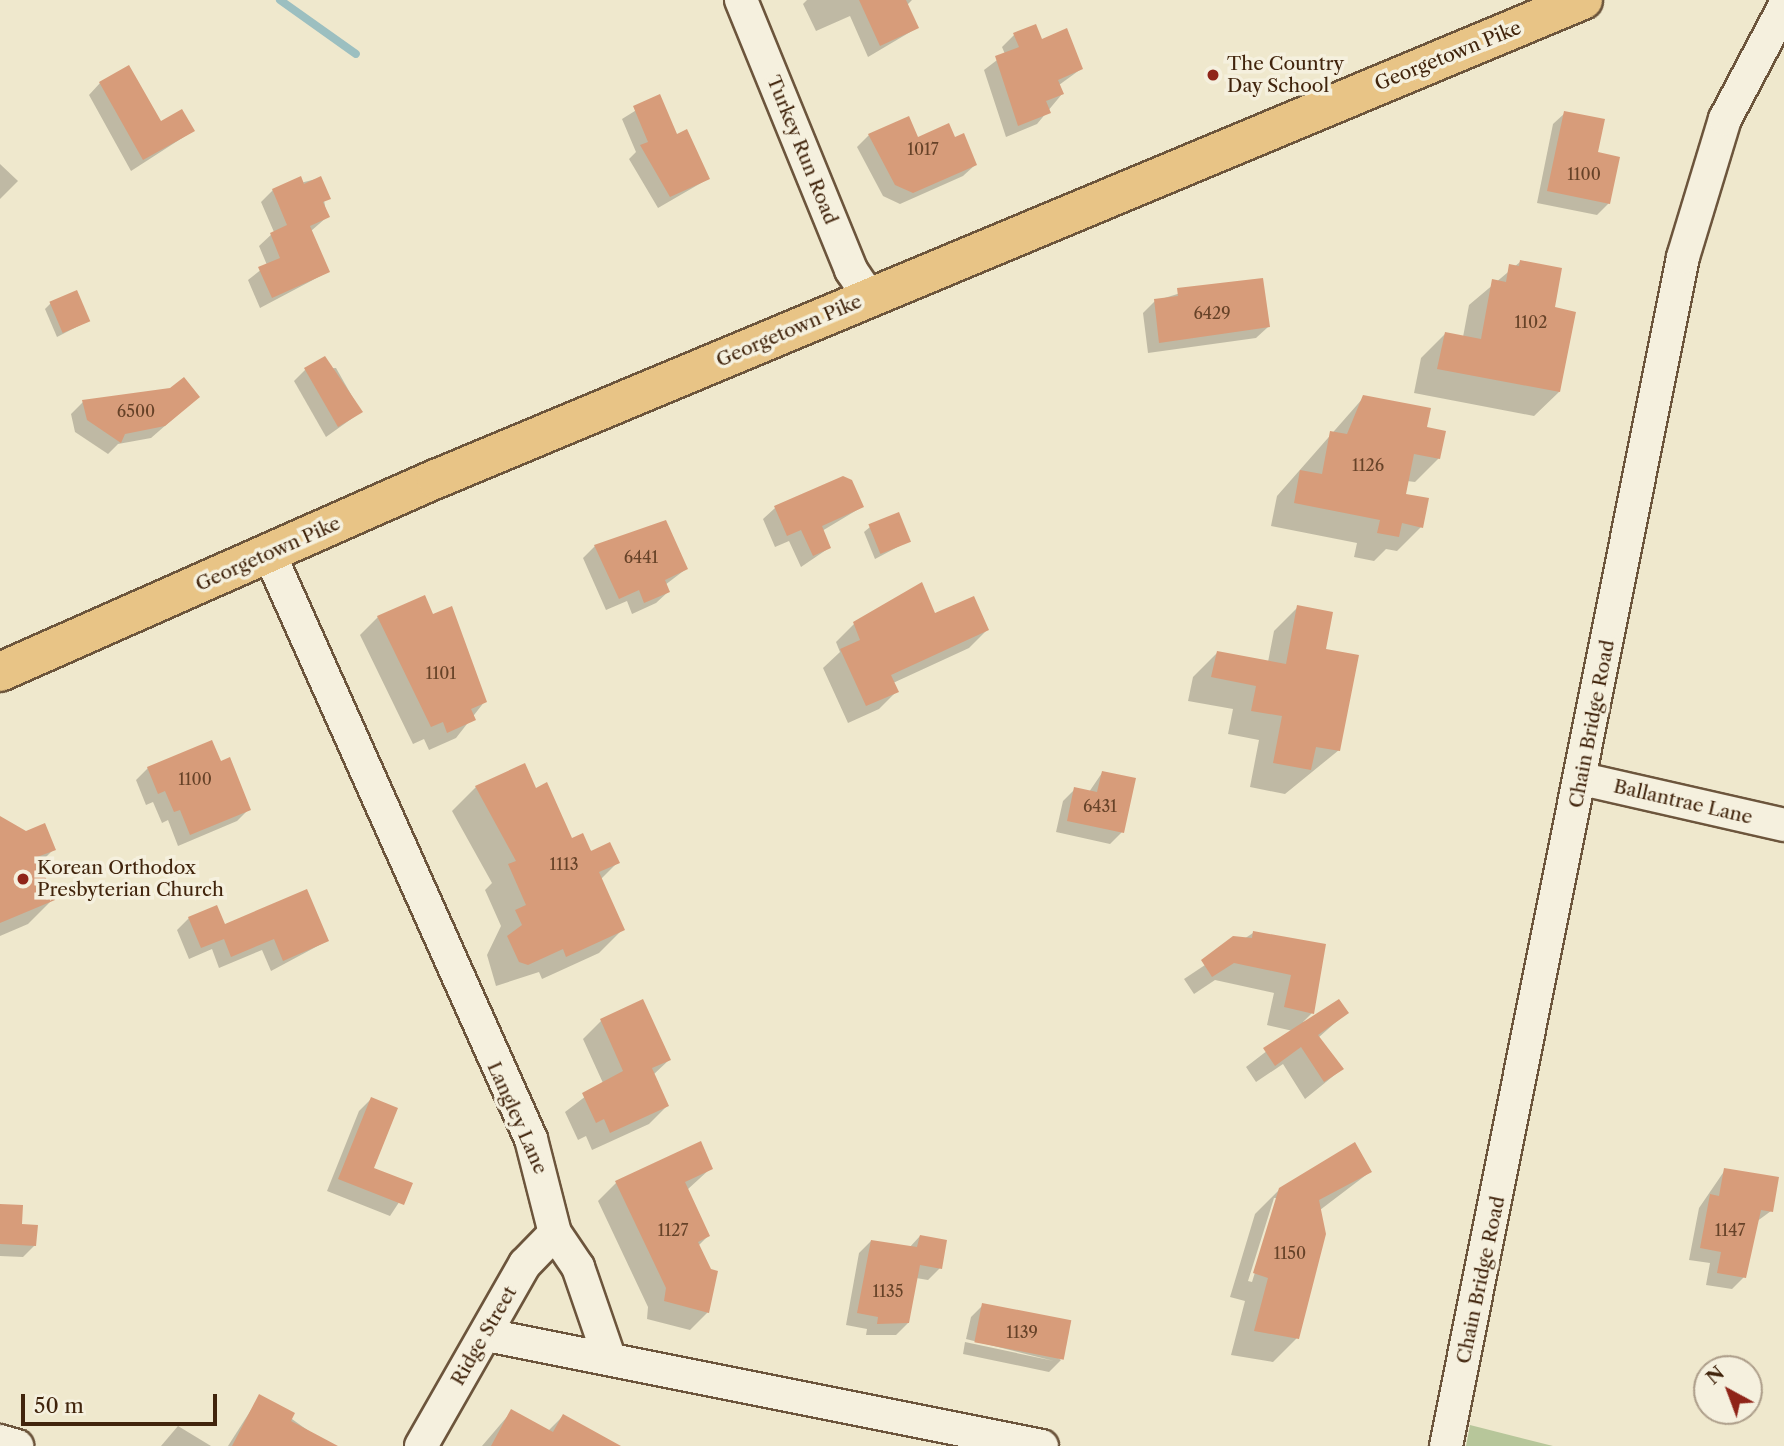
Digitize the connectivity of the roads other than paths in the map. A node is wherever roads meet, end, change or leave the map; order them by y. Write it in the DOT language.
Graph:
graph roads {
  1 [pos="741,0"];
  2 [pos="1583,0"];
  3 [pos="1783,12"];
  4 [pos="869,297"];
  5 [pos="269,553"];
  6 [pos="0,672"];
  7 [pos="1582,779"];
  8 [pos="1784,825"];
  9 [pos="555,1233"];
  10 [pos="487,1335"];
  11 [pos="609,1357"];
  12 [pos="0,1441"];
  13 [pos="17,1446"];
  14 [pos="421,1446"];
  15 [pos="1042,1446"];
  16 [pos="1446,1446"];
  1 -- 4 [label="street, Turkey Run Road"];
  2 -- 4 [label="main road, Georgetown Pike"];
  3 -- 7 [label="street, Chain Bridge Road"];
  4 -- 5 [label="main road, Georgetown Pike"];
  5 -- 6 [label="main road, Georgetown Pike"];
  5 -- 9 [label="street, Langley Lane"];
  7 -- 8 [label="street, Ballantrae Lane"];
  7 -- 16 [label="street, Chain Bridge Road"];
  9 -- 10 [label="street, Ridge Street"];
  9 -- 11 [label="street, Langley Lane"];
  10 -- 11 [label="street"];
  10 -- 14 [label="street, Ridge Street"];
  11 -- 15 [label="street"];
  12 -- 13 [label="street"];
}
